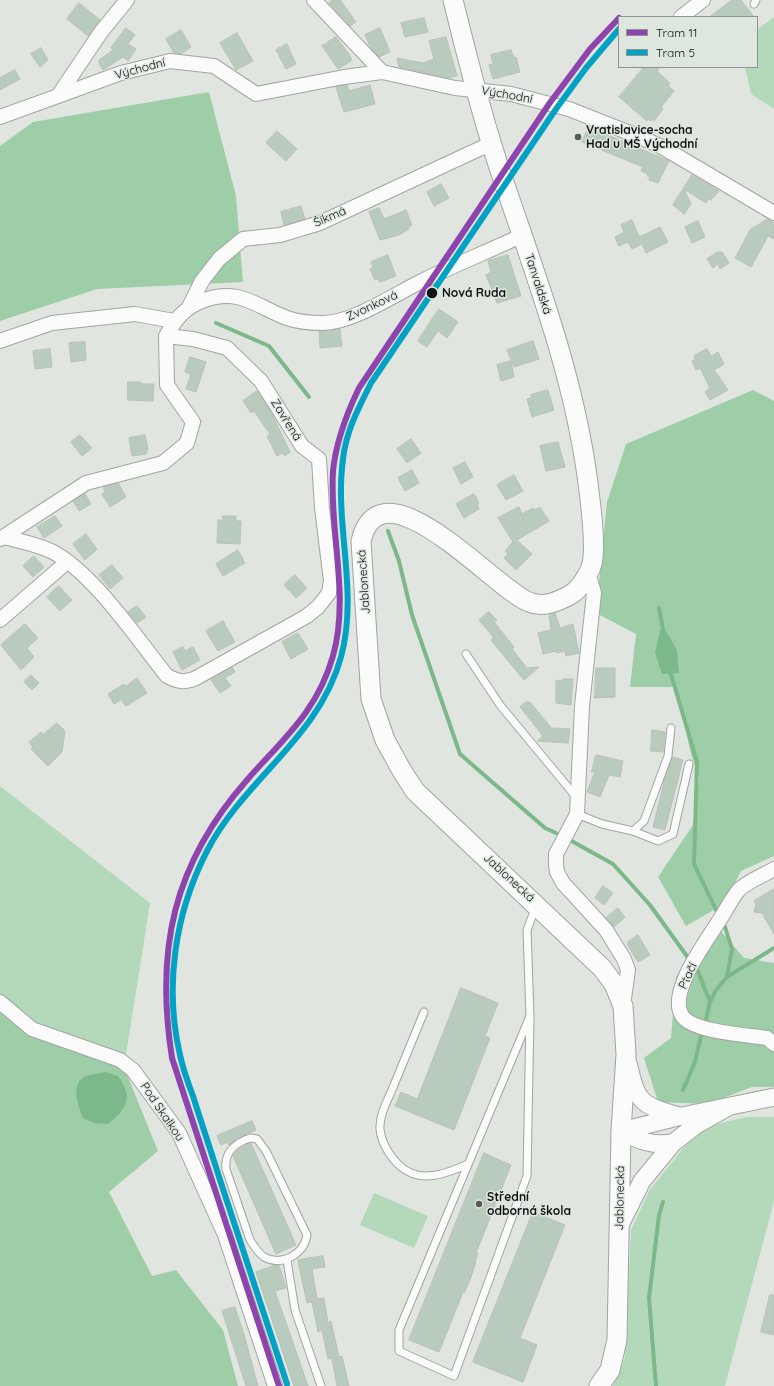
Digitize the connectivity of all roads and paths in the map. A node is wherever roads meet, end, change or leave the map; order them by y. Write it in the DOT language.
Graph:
graph roads {
  1 [pos="127,0"];
  2 [pos="314,0"];
  3 [pos="453,0"];
  4 [pos="703,0"];
  5 [pos="682,16"];
  6 [pos="382,72"];
  7 [pos="476,90"];
  8 [pos="58,96"];
  9 [pos="0,117"];
  10 [pos="492,144"];
  11 [pos="774,213"];
  12 [pos="523,235"];
  13 [pos="189,307"];
  14 [pos="174,322"];
  15 [pos="166,336"];
  16 [pos="0,341"];
  17 [pos="2,538"];
  18 [pos="67,562"];
  19 [pos="588,572"];
  20 [pos="0,620"];
  21 [pos="466,654"];
  22 [pos="671,728"];
  23 [pos="689,764"];
  24 [pos="578,800"];
  25 [pos="577,814"];
  26 [pos="633,831"];
  27 [pos="774,869"];
  28 [pos="536,904"];
  29 [pos="0,1002"];
  30 [pos="623,1006"];
  31 [pos="424,1012"];
  32 [pos="530,1016"];
  33 [pos="774,1044"];
  34 [pos="626,1054"];
  35 [pos="774,1097"];
  36 [pos="728,1107"];
  37 [pos="682,1116"];
  38 [pos="621,1131"];
  39 [pos="673,1144"];
  40 [pos="468,1164"];
  41 [pos="619,1227"];
  42 [pos="287,1260"];
  43 [pos="275,1386"];
  44 [pos="321,1386"];
  45 [pos="599,1386"];
  1 -- 8 [label="street"];
  2 -- 6 [label="street"];
  3 -- 7 [label="main road, Tanvaldská"];
  4 -- 5 [label="street"];
  6 -- 7 [label="street, Východní"];
  6 -- 8 [label="street, Východní"];
  7 -- 10 [label="main road, Tanvaldská"];
  7 -- 11 [label="street, Východní"];
  8 -- 9 [label="street, Východní"];
  10 -- 12 [label="main road, Tanvaldská"];
  10 -- 13 [label="street, Šikmá"];
  12 -- 13 [label="street, Zvonková"];
  12 -- 19 [label="main road, Tanvaldská"];
  13 -- 14 [label="street, Zvonková"];
  14 -- 15 [label="street, Zvonková"];
  14 -- 16 [label="street"];
  15 -- 17 [label="street, Zavřená"];
  15 -- 18 [label="street, Zavřená"];
  17 -- 18 [label="street, Zavřená"];
  18 -- 20 [label="street"];
  19 -- 24 [label="street, Jablonecká"];
  19 -- 28 [label="main road, Jablonecká"];
  21 -- 24 [label="lane"];
  22 -- 26 [label="lane"];
  23 -- 26 [label="lane"];
  24 -- 25 [label="street, Jablonecká"];
  25 -- 26 [label="lane"];
  25 -- 30 [label="street, Jablonecká"];
  27 -- 33 [label="street, Ptačí"];
  28 -- 30 [label="main road, Jablonecká"];
  28 -- 32 [label="lane"];
  29 -- 43 [label="street, Pod Skalkou"];
  30 -- 34 [label="main road, Jablonecká"];
  31 -- 40 [label="lane"];
  32 -- 40 [label="lane"];
  32 -- 40 [label="lane"];
  34 -- 37 [label="street"];
  34 -- 38 [label="main road, Jablonecká"];
  35 -- 36 [label="street"];
  36 -- 37 [label="street"];
  36 -- 39 [label="street"];
  37 -- 38 [label="street"];
  38 -- 39 [label="street"];
  38 -- 41 [label="main road, Jablonecká"];
  39 -- 41 [label="street"];
  41 -- 45 [label="main road, Jablonecká"];
  42 -- 42 [label="lane"];
  42 -- 44 [label="lane"];
}
